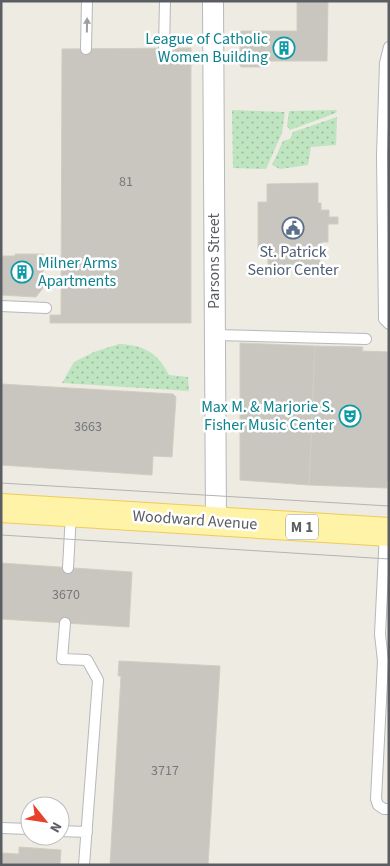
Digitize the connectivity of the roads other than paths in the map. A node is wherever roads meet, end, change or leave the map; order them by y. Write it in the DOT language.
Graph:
graph roads {
  1 [pos="87,1"];
  2 [pos="164,1"];
  3 [pos="214,1"];
  4 [pos="389,47"];
  5 [pos="164,48"];
  6 [pos="86,49"];
  7 [pos="1,306"];
  8 [pos="46,308"];
  9 [pos="389,324"];
  10 [pos="215,335"];
  11 [pos="366,339"];
  12 [pos="1,508"];
  13 [pos="71,512"];
  14 [pos="216,521"];
  15 [pos="387,532"];
  16 [pos="68,568"];
  17 [pos="65,622"];
  18 [pos="389,809"];
  19 [pos="1,828"];
  20 [pos="20,829"];
  21 [pos="70,831"];
  22 [pos="87,832"];
  23 [pos="84,865"];
  6 -- 1 [label="lane, one-way"];
  2 -- 5 [label="lane"];
  3 -- 10 [label="street, Parsons Street"];
  4 -- 9 [label="lane"];
  7 -- 8 [label="lane"];
  10 -- 11 [label="lane"];
  10 -- 14 [label="street, Parsons Street"];
  12 -- 13 [label="main road, Woodward Avenue / M 1"];
  13 -- 14 [label="main road, Woodward Avenue / M 1"];
  13 -- 16 [label="lane"];
  14 -- 15 [label="main road, Woodward Avenue / M 1"];
  15 -- 18 [label="lane"];
  17 -- 22 [label="lane"];
  19 -- 20 [label="lane"];
  21 -- 22 [label="lane"];
  22 -- 23 [label="lane"];
}
